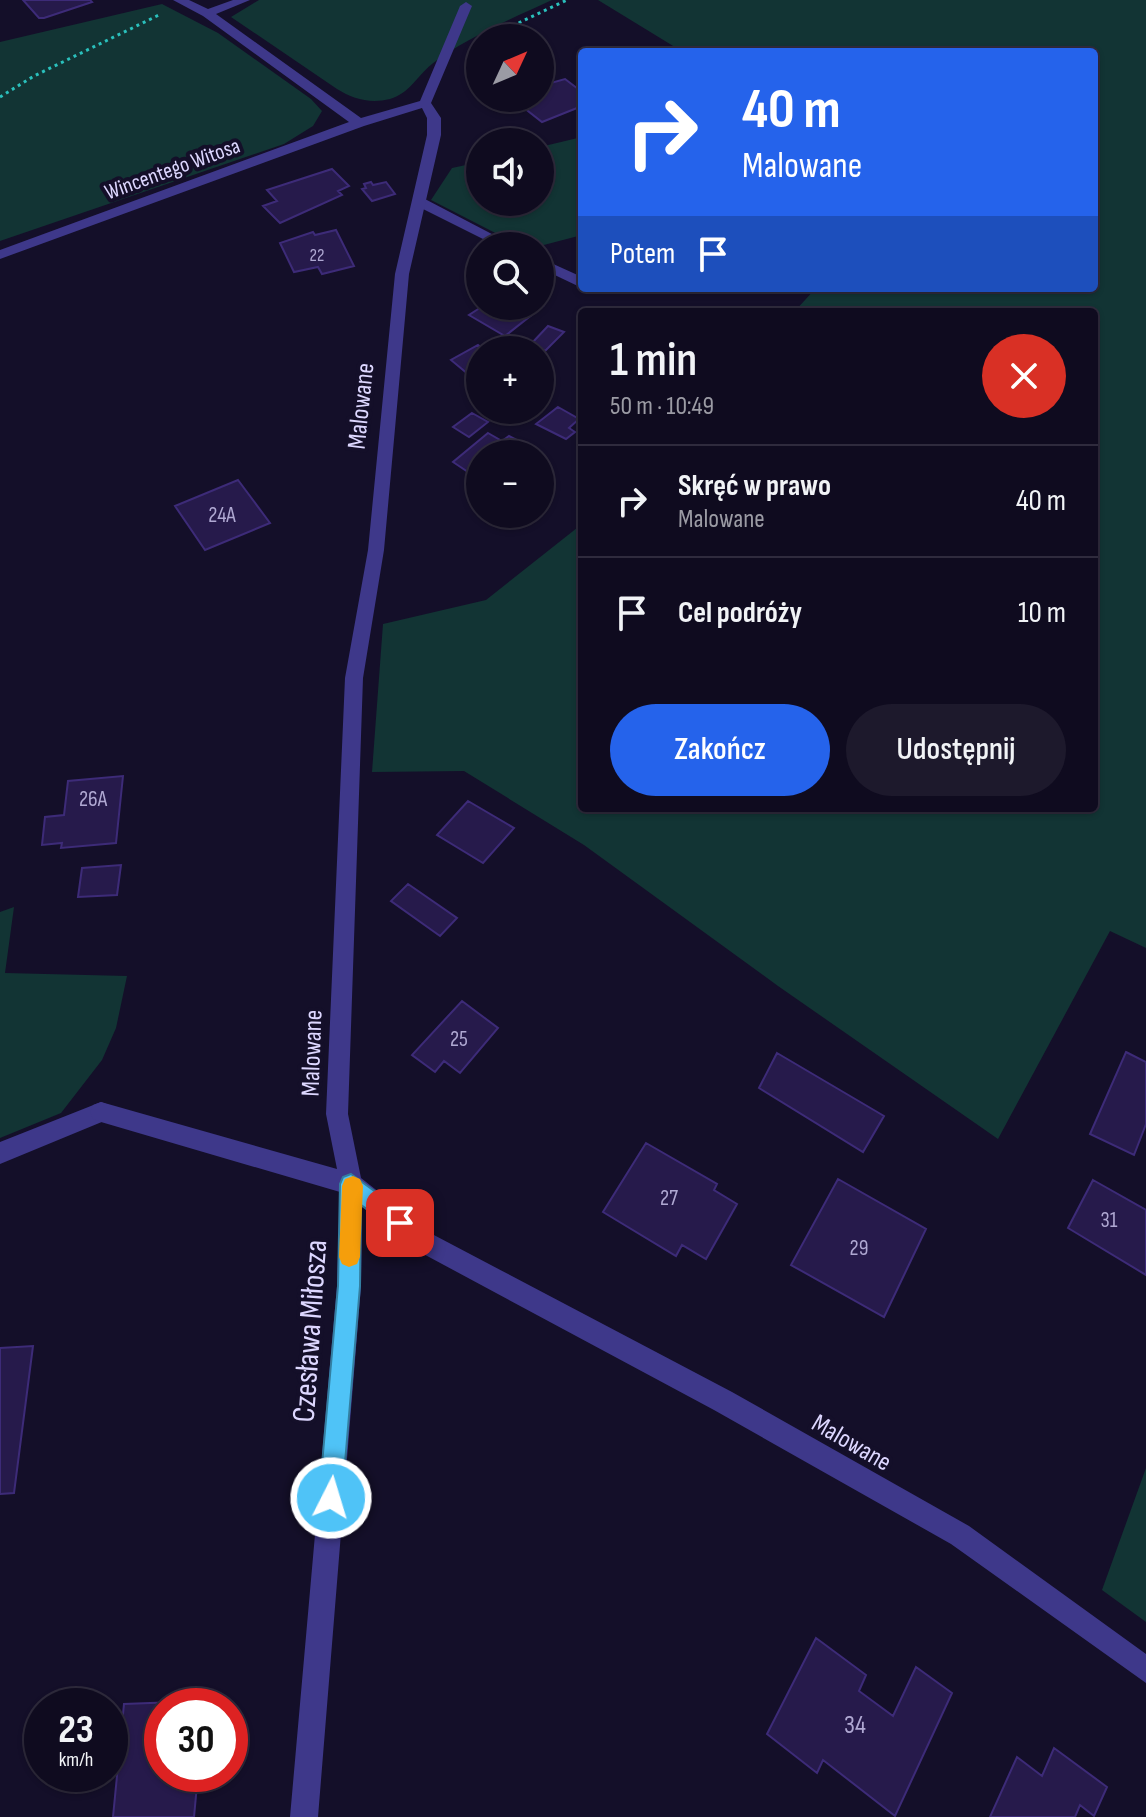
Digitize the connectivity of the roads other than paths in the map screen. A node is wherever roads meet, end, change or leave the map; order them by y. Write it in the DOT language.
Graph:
graph roads {
  1 [pos="244,0"];
  2 [pos="184,3"];
  3 [pos="466,6"];
  4 [pos="207,13"];
  5 [pos="425,103"];
  6 [pos="359,123"];
  7 [pos="418,201"];
  8 [pos="480,232"];
  9 [pos="0,255"];
  10 [pos="554,269"];
  11 [pos="578,281"];
  12 [pos="0,1153"];
  13 [pos="351,1184"];
  14 [pos="1146,1670"];
  15 [pos="304,1817"];
  1 -- 4 [label="street"];
  2 -- 4 [label="street"];
  3 -- 5 [label="street"];
  4 -- 6 [label="street"];
  5 -- 6 [label="street, Wincentego Witosa"];
  5 -- 7 [label="street, Malowane"];
  6 -- 9 [label="street, Wincentego Witosa"];
  7 -- 8 [label="street"];
  7 -- 13 [label="street, Malowane"];
  10 -- 11 [label="street"];
  12 -- 13 [label="street"];
  13 -- 14 [label="street, Malowane"];
  13 -- 15 [label="street, Czesława Miłosza"];
}
